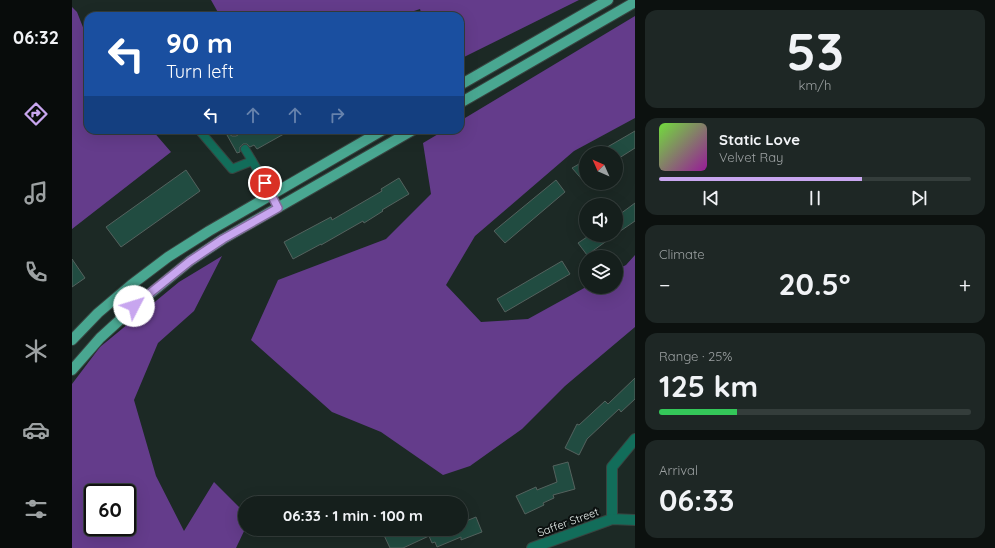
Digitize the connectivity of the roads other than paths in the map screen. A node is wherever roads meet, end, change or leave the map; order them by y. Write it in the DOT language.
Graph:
graph roads {
  1 [pos="608,0"];
  2 [pos="635,2"];
  3 [pos="464,83"];
  4 [pos="464,101"];
  5 [pos="202,134"];
  6 [pos="376,134"];
  7 [pos="406,134"];
  8 [pos="245,149"];
  9 [pos="252,161"];
  10 [pos="272,194"];
  11 [pos="278,208"];
  12 [pos="72,340"];
  13 [pos="72,370"];
  14 [pos="635,439"];
  15 [pos="612,518"];
  16 [pos="635,520"];
  17 [pos="532,548"];
  1 -- 3 [label="main road"];
  2 -- 4 [label="main road"];
  5 -- 9 [label="lane"];
  6 -- 10 [label="main road"];
  7 -- 11 [label="main road"];
  8 -- 9 [label="lane"];
  9 -- 10 [label="lane"];
  10 -- 11 [label="lane"];
  10 -- 12 [label="main road"];
  11 -- 13 [label="main road"];
  14 -- 15 [label="street"];
  15 -- 16 [label="street, Saffer Street"];
  15 -- 17 [label="street, Saffer Street"];
}
